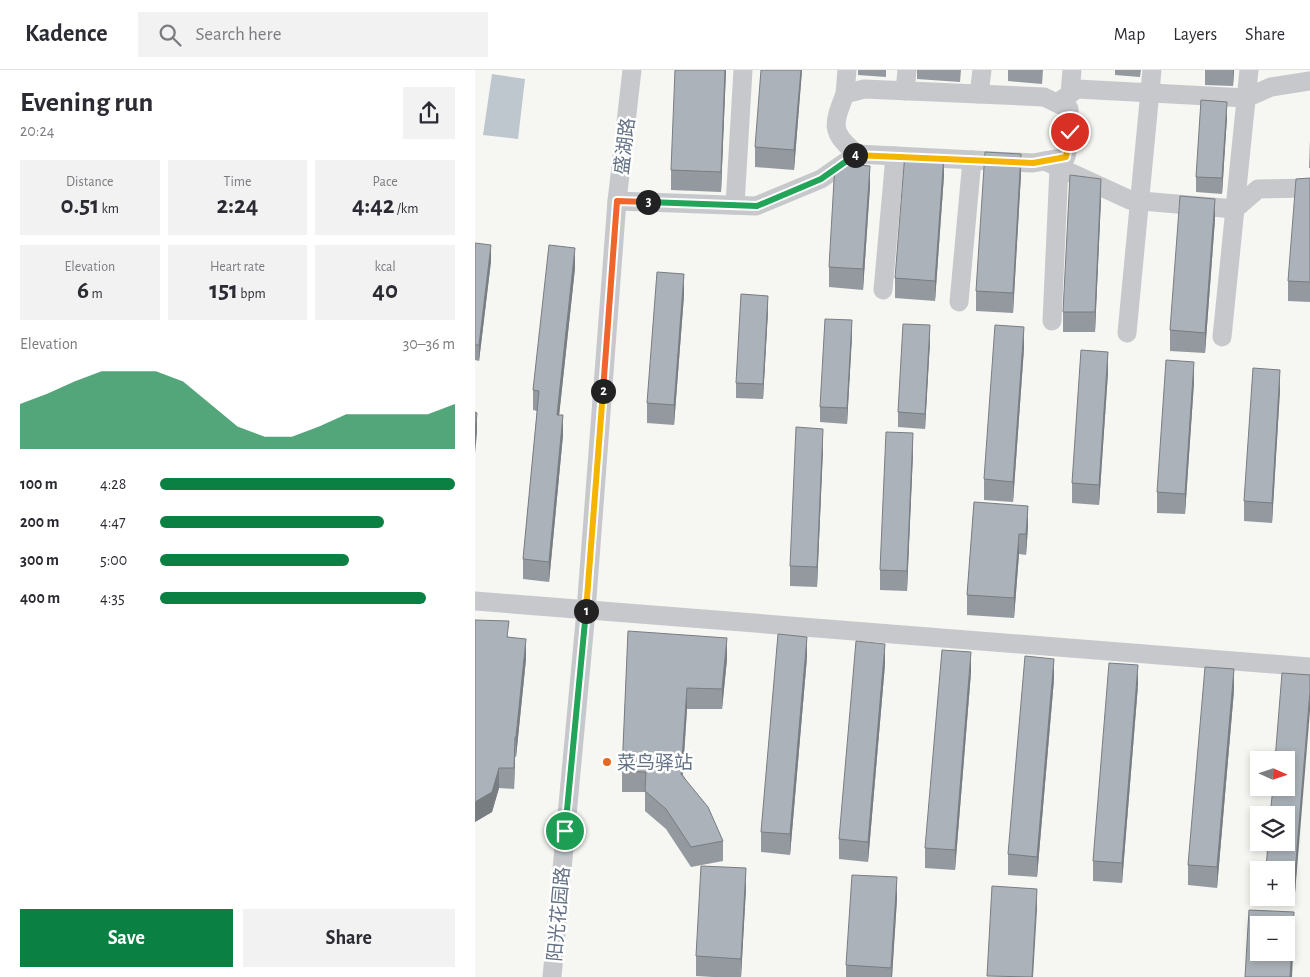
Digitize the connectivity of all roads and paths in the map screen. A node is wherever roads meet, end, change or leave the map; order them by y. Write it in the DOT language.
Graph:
graph roads {
  1 [pos="633,70"];
  2 [pos="743,70"];
  3 [pos="847,70"];
  4 [pos="907,70"];
  5 [pos="982,70"];
  6 [pos="1072,70"];
  7 [pos="1151,70"];
  8 [pos="1249,70"];
  9 [pos="1310,81"];
  10 [pos="905,90"];
  11 [pos="1149,93"];
  12 [pos="845,94"];
  13 [pos="979,94"];
  14 [pos="1063,98"];
  15 [pos="1246,98"];
  16 [pos="857,154"];
  17 [pos="895,156"];
  18 [pos="973,160"];
  19 [pos="1052,164"];
  20 [pos="1310,188"];
  21 [pos="617,201"];
  22 [pos="1139,201"];
  23 [pos="735,205"];
  24 [pos="1235,209"];
  25 [pos="883,290"];
  26 [pos="959,302"];
  27 [pos="1052,321"];
  28 [pos="1127,333"];
  29 [pos="1222,337"];
  30 [pos="475,602"];
  31 [pos="586,611"];
  32 [pos="1310,667"];
  33 [pos="552,977"];
  1 -- 21 [label="street, 盛湖路"];
  2 -- 23 [label="street"];
  3 -- 12 [label="street"];
  4 -- 10 [label="street"];
  5 -- 13 [label="street"];
  6 -- 14 [label="street"];
  7 -- 11 [label="street"];
  8 -- 15 [label="street"];
  9 -- 15 [label="street"];
  10 -- 12 [label="street"];
  10 -- 13 [label="street"];
  11 -- 14 [label="street"];
  11 -- 15 [label="street"];
  11 -- 22 [label="street"];
  12 -- 16 [label="street"];
  13 -- 14 [label="street"];
  14 -- 19 [label="street"];
  15 -- 24 [label="street"];
  16 -- 17 [label="street"];
  16 -- 23 [label="street"];
  17 -- 18 [label="street"];
  17 -- 25 [label="street"];
  18 -- 19 [label="street"];
  18 -- 26 [label="street"];
  19 -- 22 [label="street"];
  19 -- 27 [label="street"];
  20 -- 24 [label="street"];
  21 -- 23 [label="street"];
  21 -- 31 [label="street, 盛湖路"];
  22 -- 24 [label="street"];
  22 -- 28 [label="street"];
  24 -- 29 [label="street"];
  30 -- 31 [label="street"];
  31 -- 32 [label="street"];
  31 -- 33 [label="street, 阳光花园路"];
}
